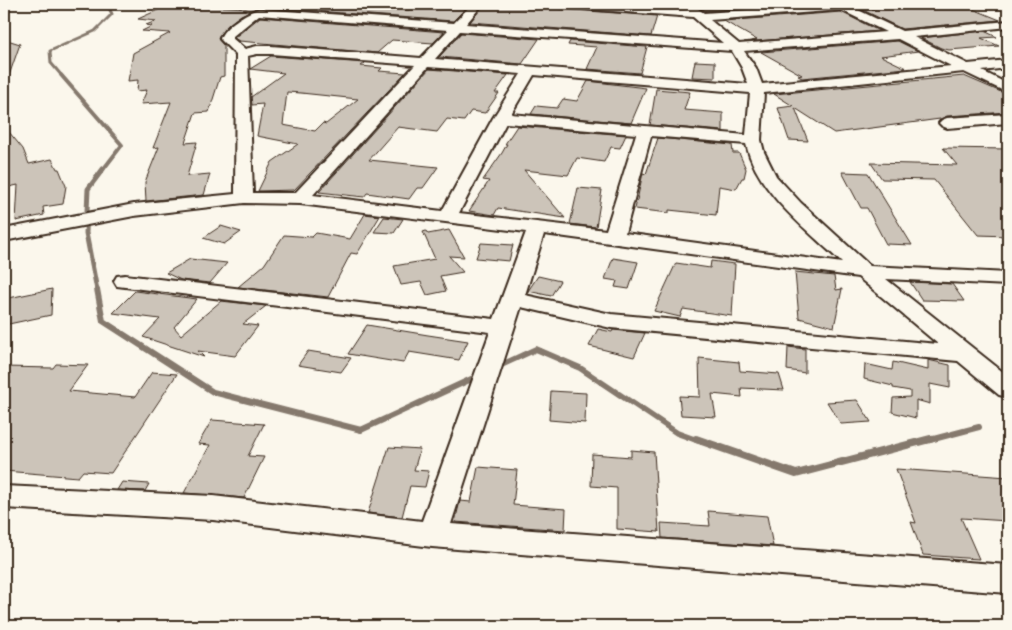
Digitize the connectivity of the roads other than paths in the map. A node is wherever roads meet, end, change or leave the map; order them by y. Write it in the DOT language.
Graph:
graph roads {
  1 [pos="478,4"];
  2 [pos="560,4"];
  3 [pos="686,4"];
  4 [pos="874,4"];
  5 [pos="841,5"];
  6 [pos="701,16"];
  7 [pos="1008,24"];
  8 [pos="457,26"];
  9 [pos="899,35"];
  10 [pos="736,48"];
  11 [pos="242,54"];
  12 [pos="423,62"];
  13 [pos="1008,64"];
  14 [pos="966,68"];
  15 [pos="530,71"];
  16 [pos="757,88"];
  17 [pos="1008,89"];
  18 [pos="501,118"];
  19 [pos="1008,118"];
  20 [pos="947,124"];
  21 [pos="645,130"];
  22 [pos="753,140"];
  23 [pos="244,198"];
  24 [pos="300,199"];
  25 [pos="448,216"];
  26 [pos="537,227"];
  27 [pos="4,235"];
  28 [pos="614,236"];
  29 [pos="864,272"];
  30 [pos="1008,279"];
  31 [pos="124,281"];
  32 [pos="513,299"];
  33 [pos="503,327"];
  34 [pos="963,354"];
  35 [pos="1007,386"];
  36 [pos="4,497"];
  37 [pos="432,535"];
  38 [pos="1008,579"];
  1 -- 8 [label="street"];
  2 -- 6 [label="street"];
  3 -- 6 [label="street"];
  4 -- 5 [label="street"];
  5 -- 6 [label="street"];
  5 -- 9 [label="street"];
  6 -- 10 [label="street"];
  7 -- 9 [label="street"];
  8 -- 10 [label="street"];
  8 -- 11 [label="street"];
  8 -- 12 [label="street"];
  9 -- 10 [label="street"];
  9 -- 14 [label="street"];
  10 -- 16 [label="street"];
  11 -- 12 [label="street"];
  11 -- 23 [label="street"];
  12 -- 15 [label="street"];
  12 -- 24 [label="street"];
  13 -- 14 [label="street"];
  14 -- 16 [label="street"];
  14 -- 17 [label="street"];
  15 -- 16 [label="street"];
  15 -- 18 [label="street"];
  16 -- 22 [label="street"];
  18 -- 21 [label="street"];
  18 -- 25 [label="street"];
  19 -- 20 [label="street"];
  21 -- 22 [label="street"];
  21 -- 28 [label="street"];
  22 -- 29 [label="street"];
  23 -- 24 [label="street"];
  23 -- 27 [label="street"];
  24 -- 25 [label="street"];
  25 -- 26 [label="street"];
  26 -- 28 [label="street"];
  26 -- 32 [label="street"];
  28 -- 29 [label="street"];
  29 -- 30 [label="street"];
  29 -- 34 [label="street"];
  31 -- 33 [label="street"];
  32 -- 33 [label="street"];
  32 -- 34 [label="street"];
  33 -- 37 [label="street"];
  34 -- 35 [label="street"];
  36 -- 37 [label="street"];
  37 -- 38 [label="street"];
}
